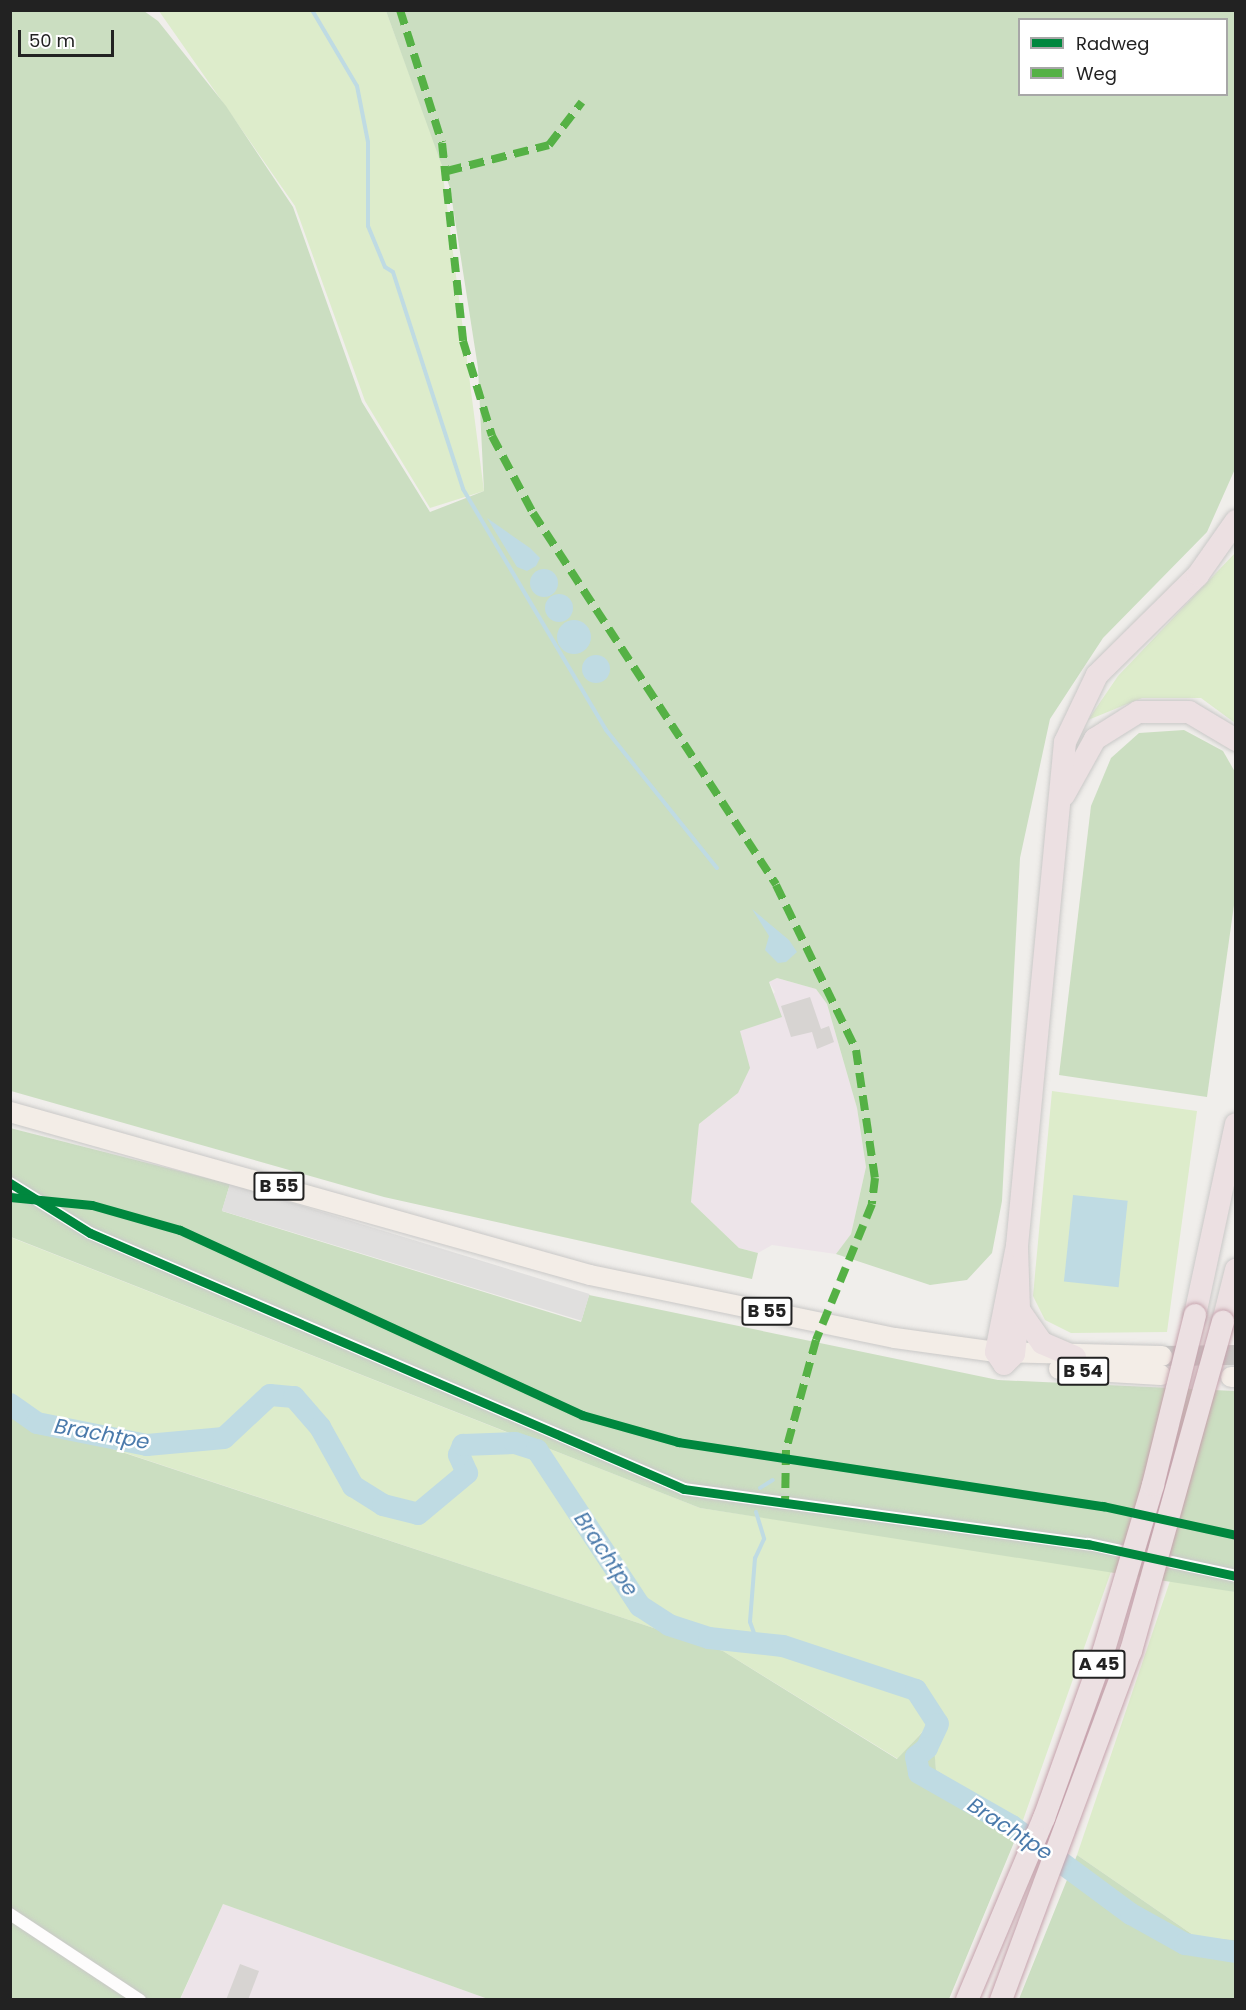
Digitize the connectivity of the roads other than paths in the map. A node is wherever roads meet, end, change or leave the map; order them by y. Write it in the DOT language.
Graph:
graph roads {
  1 [pos="1236,521"];
  2 [pos="1236,740"];
  3 [pos="1058,813"];
  4 [pos="10,1112"];
  5 [pos="1236,1124"];
  6 [pos="10,1183"];
  7 [pos="1017,1246"];
  8 [pos="1236,1269"];
  9 [pos="1019,1310"];
  10 [pos="1005,1357"];
  11 [pos="1075,1357"];
  12 [pos="1236,1576"];
  13 [pos="10,1914"];
  14 [pos="140,2000"];
  15 [pos="968,2000"];
  16 [pos="1001,2000"];
  1 -- 3 [label="highway"];
  2 -- 3 [label="highway"];
  3 -- 7 [label="highway"];
  4 -- 10 [label="main road, B 55"];
  5 -- 15 [label="highway, A 45, bridge"];
  6 -- 12 [label="street"];
  7 -- 9 [label="highway"];
  7 -- 10 [label="highway"];
  8 -- 16 [label="highway, A 45, bridge"];
  9 -- 10 [label="highway"];
  9 -- 11 [label="highway"];
  10 -- 11 [label="main road, B 55"];
  10 -- 11 [label="main road, B 54"];
  13 -- 14 [label="street"];
}
